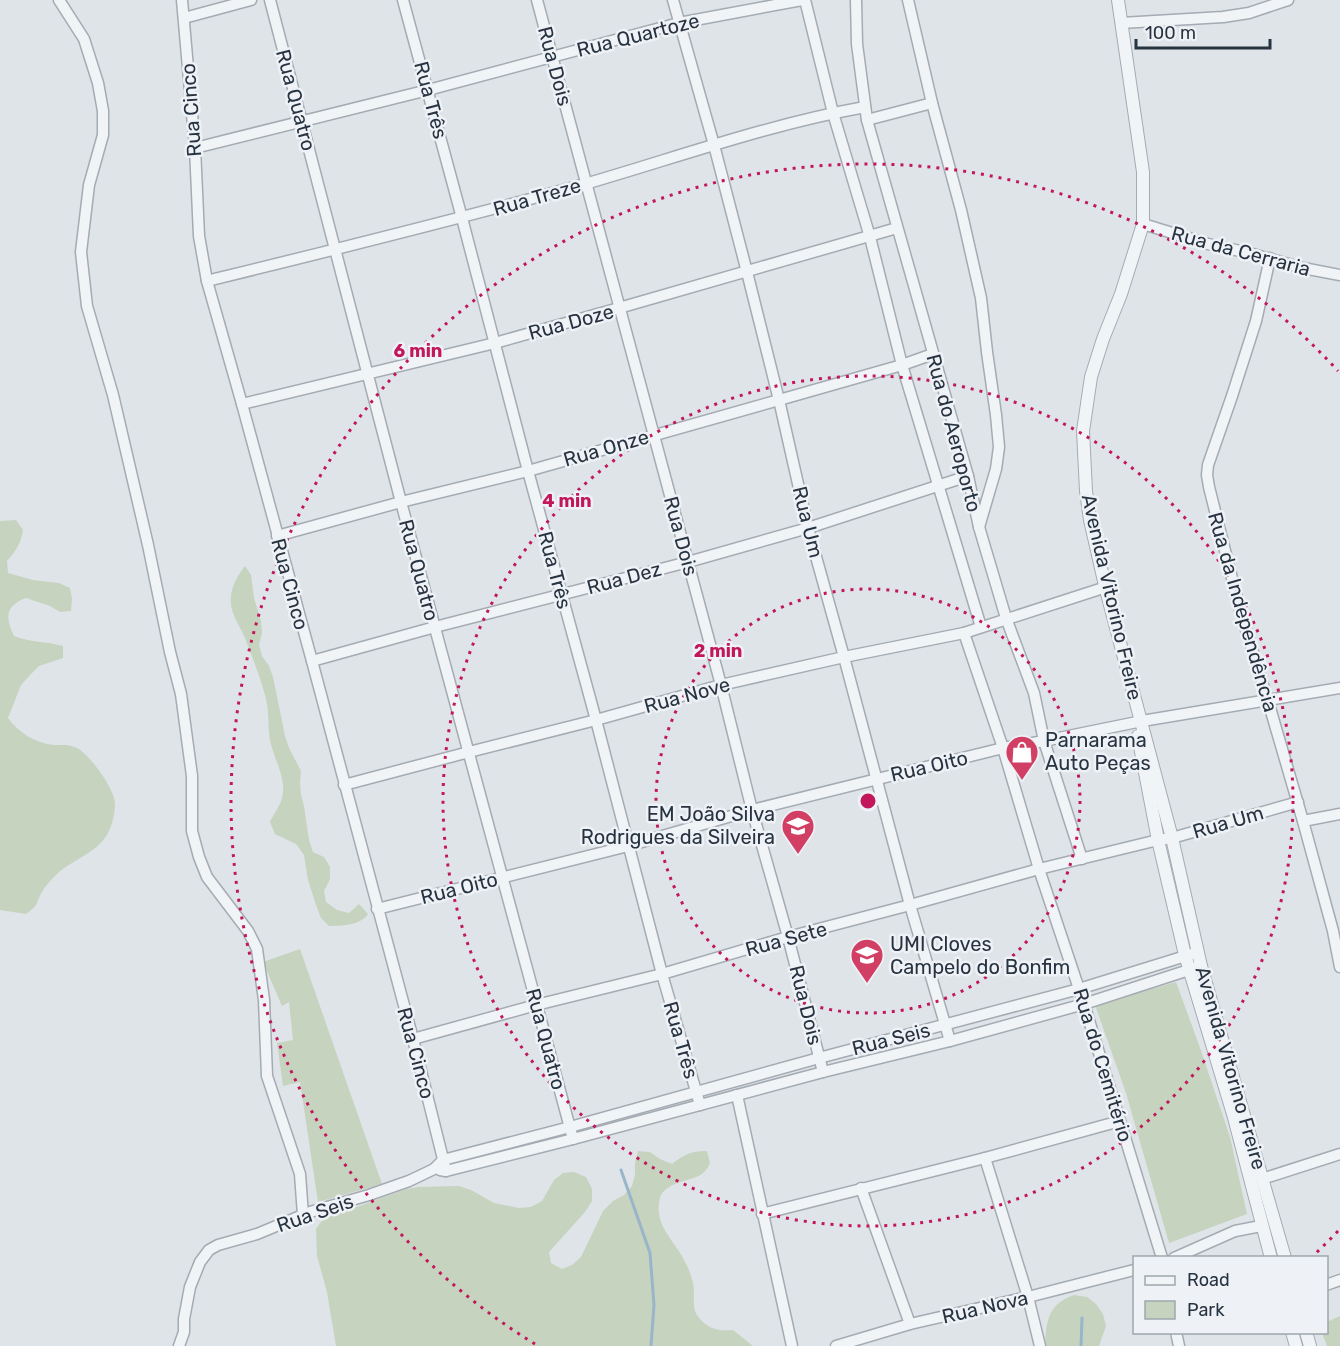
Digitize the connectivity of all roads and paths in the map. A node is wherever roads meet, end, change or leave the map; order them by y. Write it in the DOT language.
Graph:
graph roads {
  1 [pos="59,0"];
  2 [pos="182,0"];
  3 [pos="251,0"];
  4 [pos="270,0"];
  5 [pos="403,0"];
  6 [pos="537,0"];
  7 [pos="673,0"];
  8 [pos="804,0"];
  9 [pos="856,0"];
  10 [pos="908,0"];
  11 [pos="1109,0"];
  12 [pos="1118,0"];
  13 [pos="1288,0"];
  14 [pos="184,18"];
  15 [pos="679,23"];
  16 [pos="1121,23"];
  17 [pos="553,57"];
  18 [pos="428,90"];
  19 [pos="932,103"];
  20 [pos="865,107"];
  21 [pos="833,113"];
  22 [pos="867,120"];
  23 [pos="302,121"];
  24 [pos="714,145"];
  25 [pos="195,148"];
  26 [pos="587,183"];
  27 [pos="462,218"];
  28 [pos="1143,224"];
  29 [pos="897,228"];
  30 [pos="870,237"];
  31 [pos="336,249"];
  32 [pos="1270,258"];
  33 [pos="747,272"];
  34 [pos="1340,275"];
  35 [pos="207,281"];
  36 [pos="620,309"];
  37 [pos="495,343"];
  38 [pos="933,354"];
  39 [pos="902,365"];
  40 [pos="368,374"];
  41 [pos="779,400"];
  42 [pos="242,404"];
  43 [pos="654,435"];
  44 [pos="528,471"];
  45 [pos="968,476"];
  46 [pos="938,485"];
  47 [pos="401,502"];
  48 [pos="979,527"];
  49 [pos="808,528"];
  50 [pos="277,536"];
  51 [pos="688,562"];
  52 [pos="1100,589"];
  53 [pos="562,595"];
  54 [pos="1006,618"];
  55 [pos="435,627"];
  56 [pos="981,627"];
  57 [pos="964,633"];
  58 [pos="844,657"];
  59 [pos="312,661"];
  60 [pos="721,685"];
  61 [pos="1340,688"];
  62 [pos="1268,701"];
  63 [pos="596,720"];
  64 [pos="1138,722"];
  65 [pos="1044,741"];
  66 [pos="1003,748"];
  67 [pos="469,752"];
  68 [pos="876,778"];
  69 [pos="344,785"];
  70 [pos="1298,802"];
  71 [pos="752,810"];
  72 [pos="1340,814"];
  73 [pos="1303,821"];
  74 [pos="1172,838"];
  75 [pos="1158,840"];
  76 [pos="628,846"];
  77 [pos="1082,859"];
  78 [pos="1039,869"];
  79 [pos="502,877"];
  80 [pos="910,905"];
  81 [pos="377,909"];
  82 [pos="788,937"];
  83 [pos="1198,952"];
  84 [pos="1185,956"];
  85 [pos="1340,967"];
  86 [pos="1195,968"];
  87 [pos="662,974"];
  88 [pos="1079,989"];
  89 [pos="1084,1004"];
  90 [pos="536,1005"];
  91 [pos="945,1026"];
  92 [pos="413,1039"];
  93 [pos="950,1041"];
  94 [pos="819,1058"];
  95 [pos="823,1072"];
  96 [pos="696,1092"];
  97 [pos="737,1095"];
  98 [pos="700,1105"];
  99 [pos="1120,1121"];
  100 [pos="570,1127"];
  101 [pos="573,1139"];
  102 [pos="1340,1154"];
  103 [pos="985,1158"];
  104 [pos="445,1166"];
  105 [pos="1262,1179"];
  106 [pos="861,1188"];
  107 [pos="762,1214"];
  108 [pos="303,1215"];
  109 [pos="1262,1226"];
  110 [pos="1162,1256"];
  111 [pos="1176,1256"];
  112 [pos="1271,1256"];
  113 [pos="1285,1256"];
  114 [pos="1133,1270"];
  115 [pos="1028,1298"];
  116 [pos="910,1324"];
  117 [pos="179,1346"];
  118 [pos="792,1346"];
  119 [pos="836,1346"];
  120 [pos="1040,1346"];
  1 -- 108 [label="street"];
  2 -- 14 [label="street, Rua Cinco"];
  3 -- 14 [label="street"];
  4 -- 23 [label="street, Rua Quatro"];
  5 -- 18 [label="street, Rua Três"];
  6 -- 17 [label="street, Rua Dois"];
  7 -- 15 [label="street, Rua Um"];
  8 -- 15 [label="street, Rua Quartoze"];
  8 -- 21 [label="street"];
  9 -- 20 [label="street, Rua do Aeroporto"];
  10 -- 19 [label="street"];
  11 -- 52 [label="street, Avenida Vitorino Freire"];
  12 -- 16 [label="street, Avenida Vitorino Freire"];
  13 -- 16 [label="street"];
  14 -- 25 [label="street, Rua Cinco"];
  15 -- 17 [label="street, Rua Quartoze"];
  15 -- 24 [label="street, Rua Um"];
  16 -- 28 [label="street, Avenida Vitorino Freire"];
  17 -- 18 [label="street, Rua Quartoze"];
  17 -- 26 [label="street, Rua Dois"];
  18 -- 23 [label="street, Rua Quartoze"];
  18 -- 27 [label="street, Rua Três"];
  19 -- 22 [label="street"];
  19 -- 48 [label="street"];
  20 -- 21 [label="street, Rua Treze"];
  20 -- 22 [label="street, Rua do Aeroporto"];
  21 -- 24 [label="street, Rua Treze"];
  21 -- 30 [label="street"];
  22 -- 29 [label="street, Rua do Aeroporto"];
  23 -- 25 [label="street, Rua Quartoze"];
  23 -- 31 [label="street, Rua Quatro"];
  24 -- 26 [label="street, Rua Treze"];
  24 -- 33 [label="street, Rua Um"];
  25 -- 35 [label="street, Rua Cinco"];
  26 -- 27 [label="street, Rua Treze"];
  26 -- 36 [label="street, Rua Dois"];
  27 -- 31 [label="street, Rua Treze"];
  27 -- 37 [label="street, Rua Três"];
  28 -- 32 [label="street, Rua da Cerraria"];
  28 -- 64 [label="street, Avenida Vitorino Freire"];
  29 -- 30 [label="street, Rua Doze"];
  29 -- 38 [label="street, Rua do Aeroporto"];
  30 -- 33 [label="street, Rua Doze"];
  30 -- 39 [label="street"];
  31 -- 35 [label="street, Rua Treze"];
  31 -- 40 [label="street, Rua Quatro"];
  32 -- 34 [label="street, Rua da Cerraria"];
  32 -- 62 [label="street, Rua da Independência"];
  33 -- 36 [label="street, Rua Doze"];
  33 -- 41 [label="street, Rua Um"];
  35 -- 42 [label="street, Rua Cinco"];
  36 -- 37 [label="street, Rua Doze"];
  36 -- 43 [label="street, Rua Dois"];
  37 -- 40 [label="street, Rua Doze"];
  37 -- 44 [label="street, Rua Três"];
  38 -- 39 [label="street, Rua Onze"];
  38 -- 45 [label="street, Rua do Aeroporto"];
  39 -- 41 [label="street, Rua Onze"];
  39 -- 46 [label="street"];
  40 -- 42 [label="street, Rua Doze"];
  40 -- 47 [label="street, Rua Quatro"];
  41 -- 43 [label="street, Rua Onze"];
  41 -- 49 [label="street, Rua Um"];
  42 -- 50 [label="street, Rua Cinco"];
  43 -- 44 [label="street, Rua Onze"];
  43 -- 51 [label="street, Rua Dois"];
  44 -- 47 [label="street, Rua Onze"];
  44 -- 53 [label="street, Rua Três"];
  45 -- 46 [label="street, Rua Dez"];
  45 -- 48 [label="street, Rua do Aeroporto"];
  46 -- 49 [label="street, Rua Dez"];
  46 -- 56 [label="street"];
  47 -- 50 [label="street, Rua Onze"];
  47 -- 55 [label="street, Rua Quatro"];
  48 -- 54 [label="street, Rua do Aeroporto"];
  49 -- 51 [label="street, Rua Dez"];
  49 -- 58 [label="street, Rua Um"];
  50 -- 59 [label="street, Rua Cinco"];
  51 -- 53 [label="street, Rua Dez"];
  51 -- 60 [label="street, Rua Dois"];
  52 -- 54 [label="street, Rua Nove"];
  52 -- 64 [label="street, Avenida Vitorino Freire"];
  53 -- 55 [label="street, Rua Dez"];
  53 -- 63 [label="street, Rua Três"];
  54 -- 56 [label="street, Rua Nove"];
  54 -- 65 [label="street, Rua do Aeroporto"];
  55 -- 59 [label="street, Rua Dez"];
  55 -- 67 [label="street, Rua Quatro"];
  56 -- 57 [label="street, Rua Nove"];
  57 -- 58 [label="street, Rua Nove"];
  57 -- 66 [label="street, Rua do Cemitério"];
  58 -- 60 [label="street, Rua Nove"];
  58 -- 68 [label="street, Rua Um"];
  59 -- 69 [label="street, Rua Cinco"];
  60 -- 63 [label="street, Rua Nove"];
  60 -- 71 [label="street, Rua Dois"];
  61 -- 62 [label="street"];
  62 -- 64 [label="street"];
  62 -- 70 [label="street, Rua da Independência"];
  63 -- 67 [label="street, Rua Nove"];
  63 -- 76 [label="street, Rua Três"];
  64 -- 65 [label="street, Rua Oito"];
  64 -- 74 [label="street, Avenida Vitorino Freire"];
  64 -- 75 [label="street, Avenida Vitorino Freire"];
  65 -- 66 [label="street, Rua Oito"];
  65 -- 77 [label="street, Rua do Aeroporto"];
  66 -- 68 [label="street, Rua Oito"];
  66 -- 78 [label="street, Rua do Cemitério"];
  67 -- 69 [label="street, Rua Nove"];
  67 -- 79 [label="street, Rua Quatro"];
  68 -- 71 [label="street, Rua Oito"];
  68 -- 80 [label="street, Rua Um"];
  69 -- 81 [label="street, Rua Cinco"];
  70 -- 73 [label="street, Rua da Independência"];
  70 -- 74 [label="street, Rua Um"];
  71 -- 76 [label="street, Rua Oito"];
  71 -- 82 [label="street, Rua Dois"];
  72 -- 73 [label="street"];
  73 -- 85 [label="street, Rua da Independência"];
  74 -- 75 [label="street, Rua Um"];
  74 -- 83 [label="street, Avenida Vitorino Freire"];
  75 -- 77 [label="street, Rua Sete"];
  75 -- 84 [label="street, Avenida Vitorino Freire"];
  76 -- 79 [label="street, Rua Oito"];
  76 -- 87 [label="street, Rua Três"];
  77 -- 78 [label="street, Rua Sete"];
  78 -- 80 [label="street, Rua Sete"];
  78 -- 88 [label="street, Rua do Cemitério"];
  79 -- 81 [label="street, Rua Oito"];
  79 -- 90 [label="street, Rua Quatro"];
  80 -- 82 [label="street, Rua Sete"];
  80 -- 91 [label="street, Rua Um"];
  81 -- 92 [label="street, Rua Cinco"];
  82 -- 87 [label="street, Rua Sete"];
  82 -- 94 [label="street, Rua Dois"];
  83 -- 84 [label="street, Rua Seis"];
  83 -- 86 [label="street, Avenida Vitorino Freire"];
  84 -- 86 [label="street, Avenida Vitorino Freire"];
  84 -- 88 [label="street, Rua Seis"];
  86 -- 89 [label="street"];
  86 -- 105 [label="street, Avenida Vitorino Freire"];
  86 -- 109 [label="street, Avenida Vitorino Freire"];
  87 -- 90 [label="street, Rua Sete"];
  87 -- 96 [label="street, Rua Três"];
  88 -- 89 [label="street, Rua do Cemitério"];
  88 -- 91 [label="street, Rua Seis"];
  89 -- 93 [label="street"];
  89 -- 99 [label="street, Rua do Cemitério"];
  90 -- 92 [label="street, Rua Sete"];
  90 -- 100 [label="street, Rua Quatro"];
  91 -- 93 [label="street, Rua Um"];
  91 -- 94 [label="street, Rua Seis"];
  92 -- 104 [label="street, Rua Cinco"];
  93 -- 95 [label="street"];
  94 -- 95 [label="street, Rua Dois"];
  94 -- 96 [label="street, Rua Seis"];
  95 -- 97 [label="street"];
  96 -- 98 [label="street, Rua Três"];
  96 -- 100 [label="street, Rua Seis"];
  97 -- 98 [label="street"];
  97 -- 107 [label="street"];
  98 -- 101 [label="street"];
  99 -- 103 [label="street"];
  99 -- 110 [label="street, Rua do Cemitério"];
  100 -- 101 [label="street, Rua Quatro"];
  100 -- 104 [label="street, Rua Seis"];
  101 -- 104 [label="street"];
  102 -- 105 [label="street"];
  103 -- 106 [label="street"];
  103 -- 115 [label="street"];
  104 -- 108 [label="street, Rua Seis"];
  105 -- 113 [label="street, Avenida Vitorino Freire"];
  106 -- 107 [label="street"];
  106 -- 116 [label="street"];
  107 -- 118 [label="street"];
  108 -- 117 [label="street, Rua Seis"];
  109 -- 111 [label="street"];
  109 -- 112 [label="street, Avenida Vitorino Freire"];
  114 -- 115 [label="street, Rua Nova"];
  115 -- 116 [label="street, Rua Nova"];
  115 -- 120 [label="street"];
  116 -- 119 [label="street, Rua Nova"];
}
